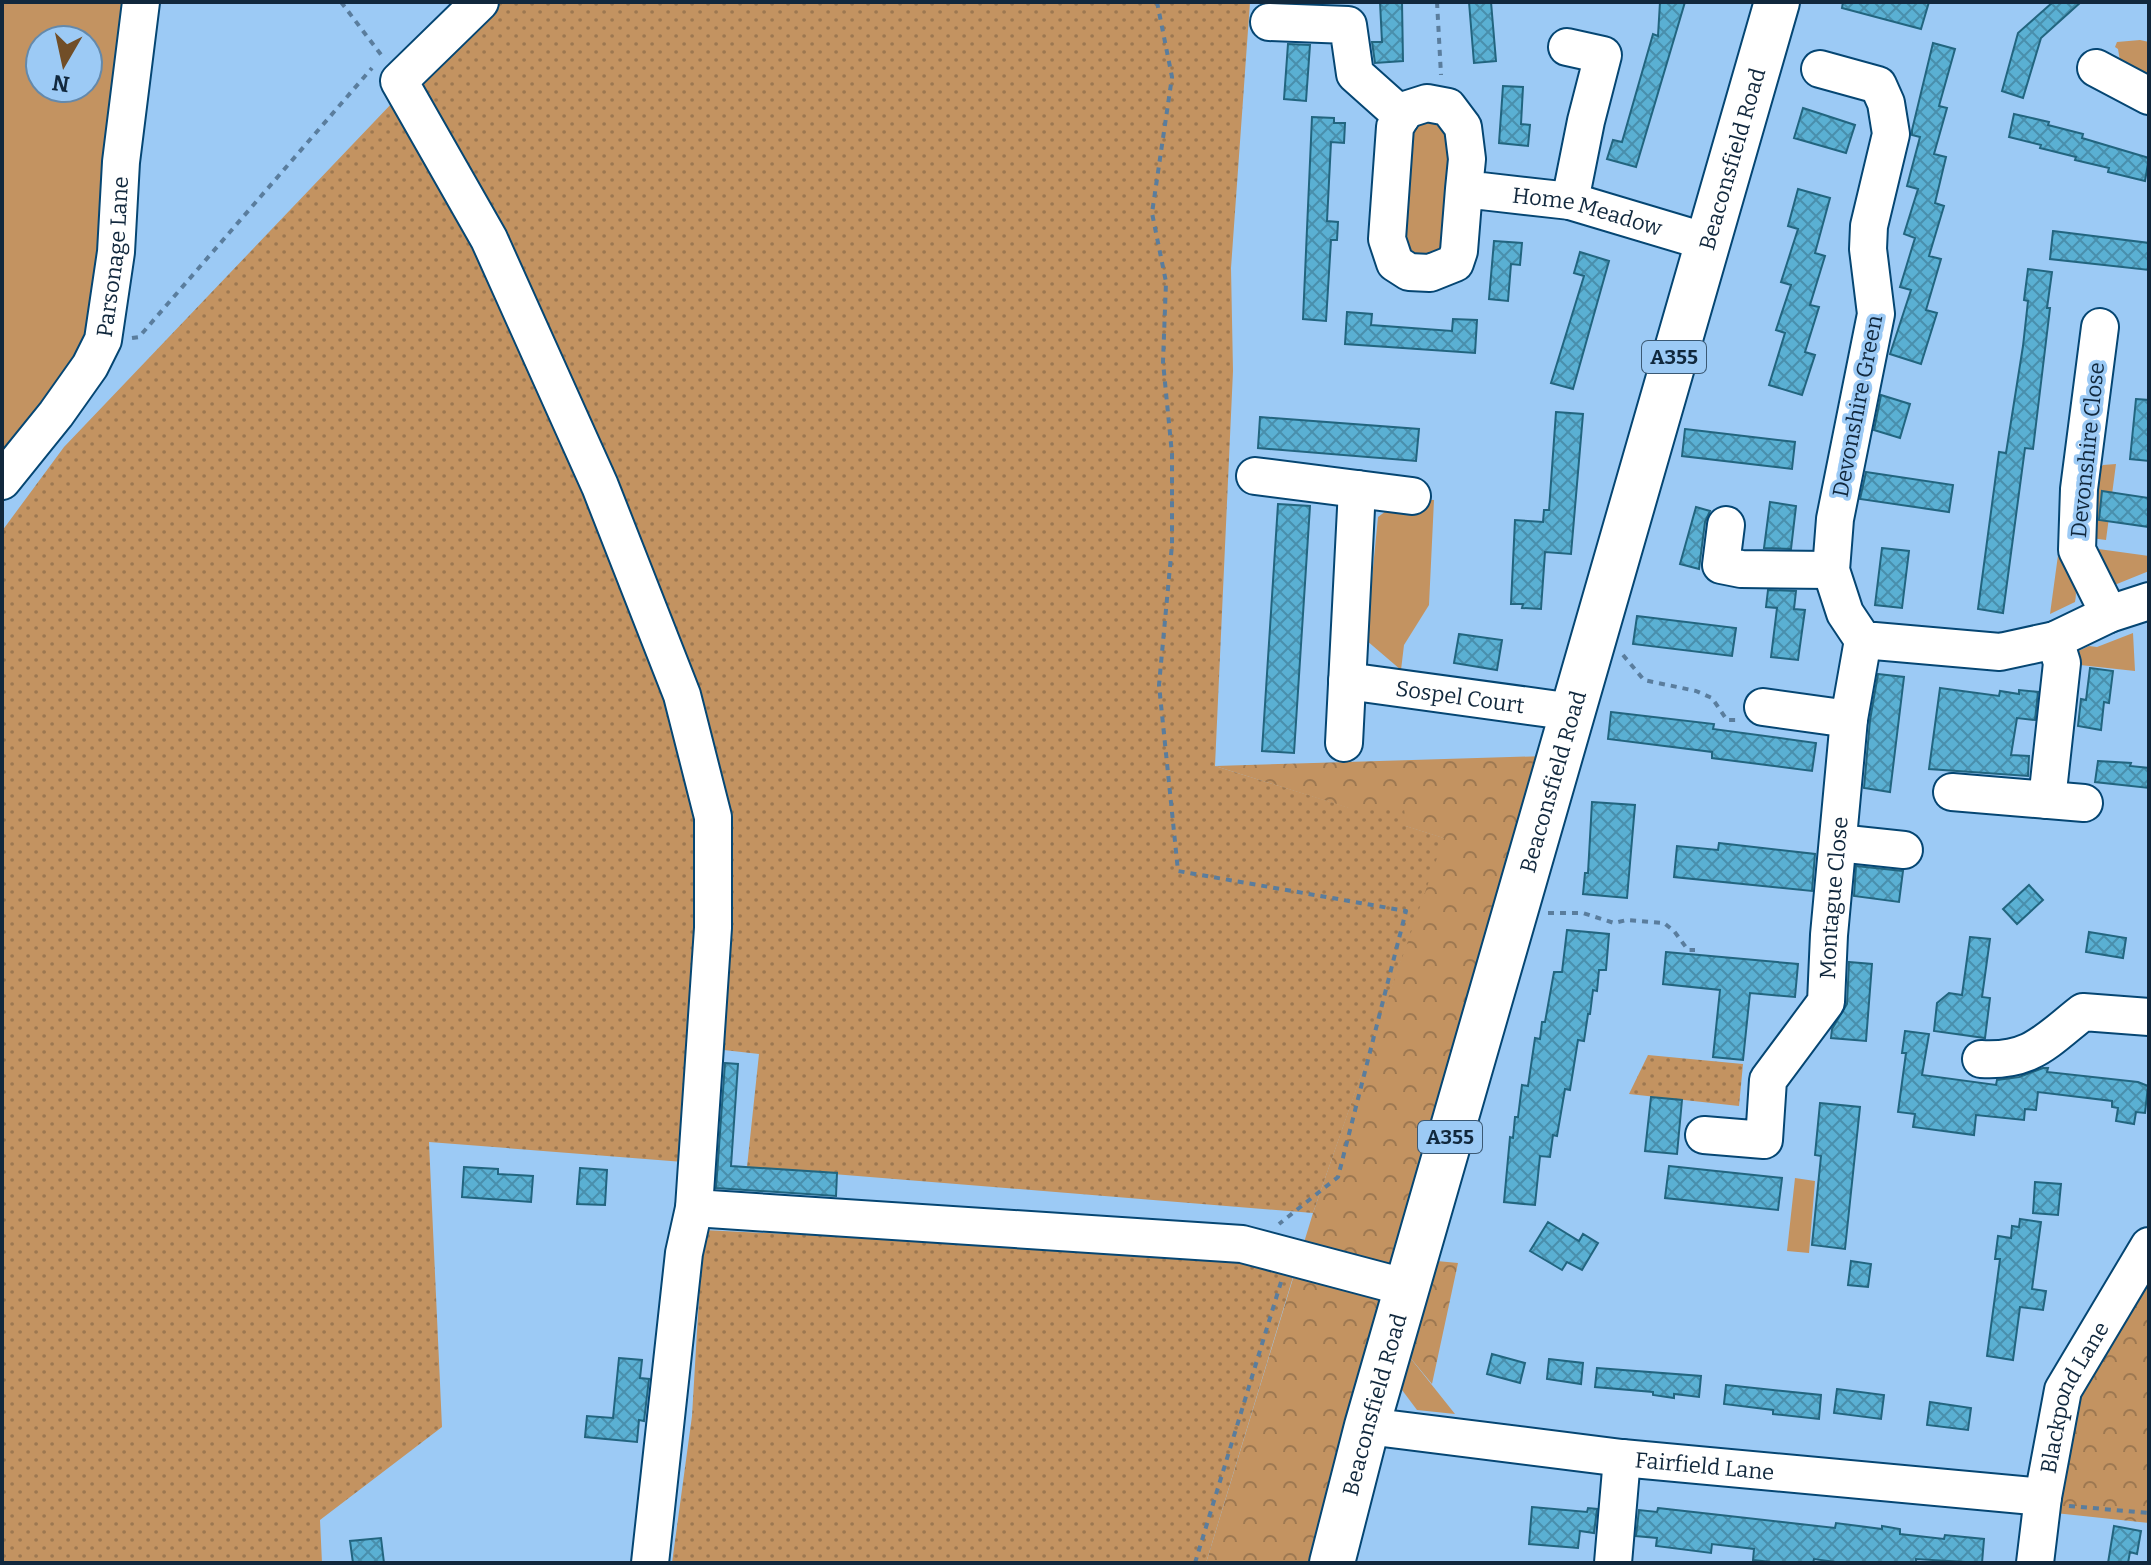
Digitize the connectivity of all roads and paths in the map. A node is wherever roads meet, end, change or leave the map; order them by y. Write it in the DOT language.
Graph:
graph roads {
  1 [pos="141,2"];
  2 [pos="341,2"];
  3 [pos="480,2"];
  4 [pos="1157,2"];
  5 [pos="1437,2"];
  6 [pos="1777,2"];
  7 [pos="1269,22"];
  8 [pos="1567,47"];
  9 [pos="2096,68"];
  10 [pos="391,69"];
  11 [pos="1820,69"];
  12 [pos="2149,96"];
  13 [pos="1441,105"];
  14 [pos="1402,116"];
  15 [pos="1464,189"];
  16 [pos="1570,201"];
  17 [pos="1707,242"];
  18 [pos="2100,327"];
  19 [pos="103,340"];
  20 [pos="1255,476"];
  21 [pos="2,481"];
  22 [pos="1357,489"];
  23 [pos="1412,496"];
  24 [pos="1726,525"];
  25 [pos="1831,570"];
  26 [pos="2149,601"];
  27 [pos="2109,614"];
  28 [pos="1597,627"];
  29 [pos="1863,640"];
  30 [pos="2055,640"];
  31 [pos="1347,681"];
  32 [pos="1763,707"];
  33 [pos="1573,712"];
  34 [pos="1849,719"];
  35 [pos="1344,743"];
  36 [pos="1952,792"];
  37 [pos="2047,800"];
  38 [pos="2084,803"];
  39 [pos="1838,843"];
  40 [pos="1904,850"];
  41 [pos="1513,913"];
  42 [pos="1695,950"];
  43 [pos="2149,1017"];
  44 [pos="1981,1059"];
  45 [pos="1704,1135"];
  46 [pos="694,1208"];
  47 [pos="2149,1246"];
  48 [pos="1281,1254"];
  49 [pos="1408,1288"];
  50 [pos="1367,1426"];
  51 [pos="1622,1458"];
  52 [pos="2043,1501"];
  53 [pos="2149,1513"];
  54 [pos="650,1563"];
  55 [pos="1195,1563"];
  56 [pos="1332,1563"];
  57 [pos="1613,1563"];
  58 [pos="2035,1563"];
  1 -- 19 [label="street, Parsonage Lane"];
  2 -- 10 [label="path"];
  3 -- 10 [label="street"];
  4 -- 48 [label="path"];
  5 -- 13 [label="path"];
  6 -- 17 [label="main road, Beaconsfield Road / A355"];
  7 -- 14 [label="street"];
  8 -- 16 [label="street"];
  9 -- 12 [label="street"];
  10 -- 19 [label="path"];
  10 -- 46 [label="street"];
  11 -- 25 [label="street, Devonshire Green"];
  13 -- 14 [label="street"];
  13 -- 15 [label="street"];
  14 -- 15 [label="street"];
  15 -- 16 [label="street, Home Meadow"];
  16 -- 17 [label="street, Home Meadow"];
  17 -- 28 [label="main road, Beaconsfield Road / A355"];
  18 -- 27 [label="street, Devonshire Close"];
  19 -- 21 [label="street, Parsonage Lane"];
  20 -- 22 [label="street"];
  22 -- 23 [label="street"];
  22 -- 31 [label="street"];
  24 -- 25 [label="street"];
  25 -- 29 [label="street, Devonshire Green"];
  26 -- 27 [label="street"];
  27 -- 30 [label="street"];
  28 -- 32 [label="path"];
  28 -- 33 [label="main road, Beaconsfield Road / A355"];
  29 -- 30 [label="street"];
  29 -- 34 [label="street"];
  30 -- 37 [label="street"];
  31 -- 33 [label="street, Sospel Court"];
  31 -- 35 [label="street"];
  32 -- 34 [label="street"];
  33 -- 41 [label="main road, Beaconsfield Road / A355"];
  34 -- 39 [label="street, Montague Close"];
  36 -- 37 [label="street"];
  37 -- 38 [label="street"];
  39 -- 40 [label="street"];
  39 -- 45 [label="street, Montague Close"];
  41 -- 42 [label="path"];
  41 -- 49 [label="main road, Beaconsfield Road / A355"];
  43 -- 44 [label="street"];
  46 -- 48 [label="street"];
  46 -- 54 [label="street"];
  47 -- 52 [label="street, Blackpond Lane"];
  48 -- 49 [label="street"];
  48 -- 55 [label="path"];
  49 -- 50 [label="main road, Beaconsfield Road / A355"];
  50 -- 51 [label="street, Fairfield Lane"];
  50 -- 56 [label="main road, Beaconsfield Road / A355"];
  51 -- 52 [label="street, Fairfield Lane"];
  51 -- 57 [label="street"];
  52 -- 53 [label="path"];
  52 -- 58 [label="street, Blackpond Lane"];
}
